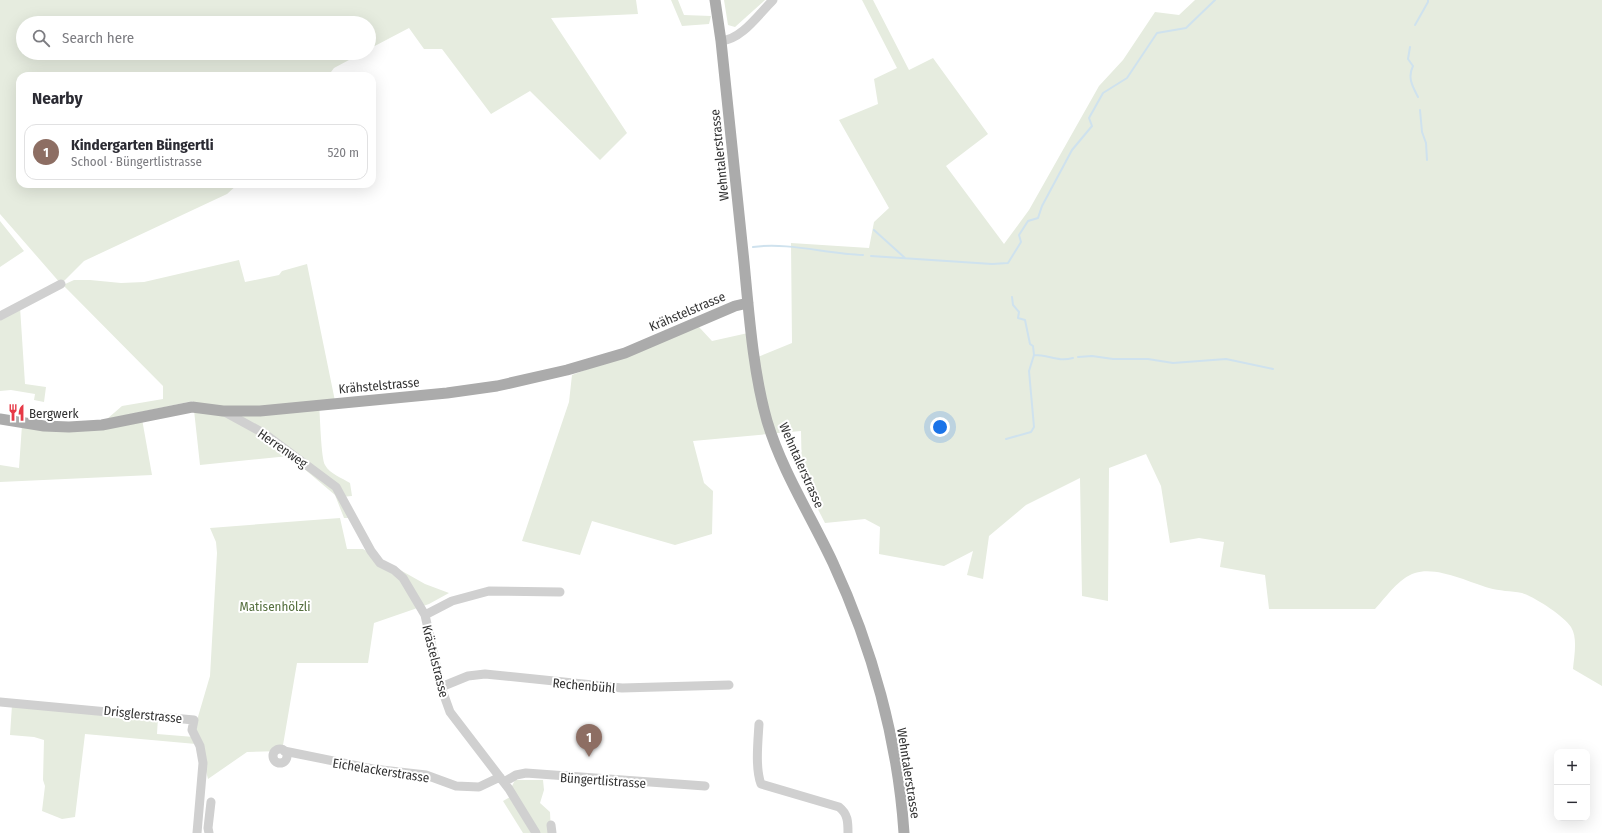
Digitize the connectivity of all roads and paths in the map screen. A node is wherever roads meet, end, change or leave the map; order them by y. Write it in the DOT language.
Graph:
graph roads {
  1 [pos="715,0"];
  2 [pos="773,0"];
  3 [pos="721,41"];
  4 [pos="61,284"];
  5 [pos="748,302"];
  6 [pos="0,316"];
  7 [pos="222,411"];
  8 [pos="0,419"];
  9 [pos="339,491"];
  10 [pos="560,592"];
  11 [pos="425,615"];
  12 [pos="729,685"];
  13 [pos="440,687"];
  14 [pos="0,702"];
  15 [pos="758,724"];
  16 [pos="284,751"];
  17 [pos="502,779"];
  18 [pos="705,786"];
  19 [pos="211,802"];
  20 [pos="197,833"];
  21 [pos="209,833"];
  22 [pos="536,833"];
  23 [pos="848,833"];
  24 [pos="904,833"];
  1 -- 3 [label="main road, Wehntalerstrasse"];
  2 -- 3 [label="street"];
  3 -- 5 [label="main road, Wehntalerstrasse"];
  4 -- 6 [label="street"];
  5 -- 7 [label="main road, Krähstelstrasse"];
  5 -- 24 [label="main road, Wehntalerstrasse"];
  7 -- 8 [label="main road, Krähstelstrasse"];
  7 -- 9 [label="street, Herrenweg"];
  9 -- 11 [label="street, Krästelstrasse"];
  10 -- 11 [label="street"];
  11 -- 13 [label="street, Krästelstrasse"];
  12 -- 13 [label="street, Rechenbühl"];
  13 -- 17 [label="street, Krästelstrasse"];
  14 -- 20 [label="street, Drisglerstrasse"];
  15 -- 23 [label="street"];
  16 -- 17 [label="street, Eichelackerstrasse"];
  17 -- 18 [label="street, Büngertlistrasse"];
  17 -- 22 [label="street, Krästelstrasse"];
  19 -- 21 [label="street"];
}
